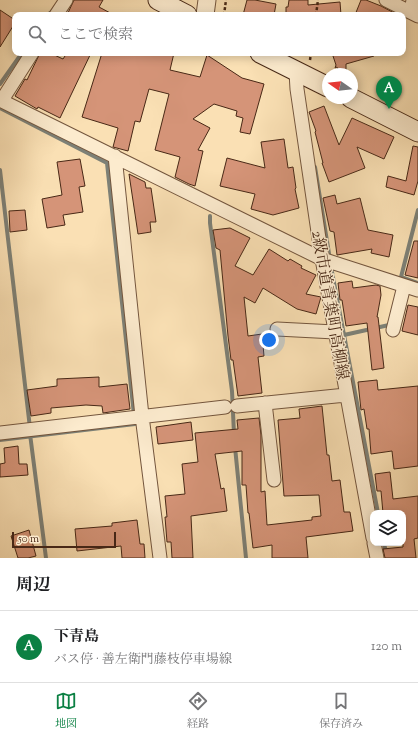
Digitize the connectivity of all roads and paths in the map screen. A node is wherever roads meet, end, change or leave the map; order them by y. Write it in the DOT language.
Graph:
graph roads {
  1 [pos="66,0"];
  2 [pos="158,0"];
  3 [pos="207,0"];
  4 [pos="226,0"];
  5 [pos="318,0"];
  6 [pos="386,0"];
  7 [pos="414,9"];
  8 [pos="58,12"];
  9 [pos="181,12"];
  10 [pos="205,12"];
  11 [pos="224,12"];
  12 [pos="316,12"];
  13 [pos="30,56"];
  14 [pos="269,56"];
  15 [pos="309,56"];
  16 [pos="303,67"];
  17 [pos="322,82"];
  18 [pos="1,100"];
  19 [pos="358,102"];
  20 [pos="418,132"];
  21 [pos="115,156"];
  22 [pos="322,259"];
  23 [pos="404,286"];
  24 [pos="418,290"];
  25 [pos="276,329"];
  26 [pos="393,330"];
  27 [pos="335,332"];
  28 [pos="346,395"];
  29 [pos="265,403"];
  30 [pos="142,416"];
  31 [pos="0,433"];
  32 [pos="274,480"];
  33 [pos="370,522"];
  34 [pos="375,546"];
  35 [pos="160,558"];
  36 [pos="377,558"];
  1 -- 8 [label="street"];
  2 -- 9 [label="main road"];
  3 -- 10 [label="street"];
  4 -- 11 [label="path"];
  5 -- 12 [label="path"];
  6 -- 7 [label="street"];
  13 -- 18 [label="street"];
  14 -- 16 [label="main road"];
  15 -- 16 [label="path"];
  16 -- 17 [label="main road"];
  16 -- 22 [label="street, 2級市道青葉町高柳線"];
  18 -- 21 [label="street"];
  19 -- 20 [label="main road"];
  21 -- 22 [label="street"];
  21 -- 30 [label="street"];
  22 -- 23 [label="street"];
  22 -- 27 [label="street, 2級市道青葉町高柳線"];
  23 -- 24 [label="street"];
  23 -- 26 [label="street"];
  25 -- 27 [label="street"];
  27 -- 28 [label="street, 2級市道青葉町高柳線"];
  28 -- 29 [label="street"];
  28 -- 33 [label="street, 2級市道青葉町高柳線"];
  29 -- 30 [label="street"];
  29 -- 32 [label="street"];
  30 -- 31 [label="street"];
  30 -- 35 [label="street"];
  34 -- 36 [label="street"];
}
